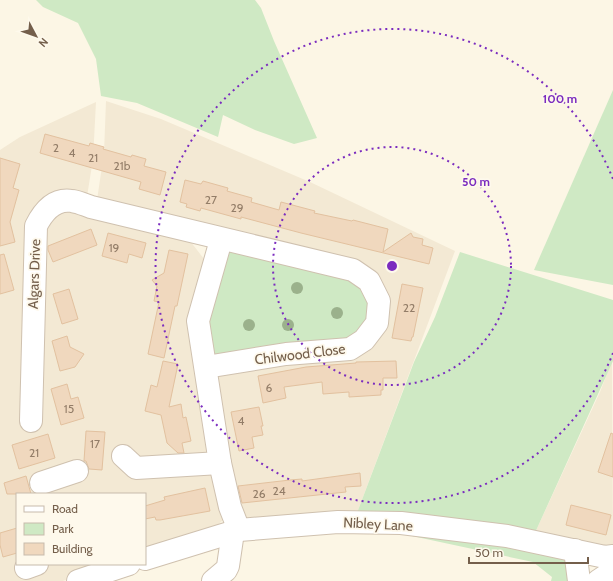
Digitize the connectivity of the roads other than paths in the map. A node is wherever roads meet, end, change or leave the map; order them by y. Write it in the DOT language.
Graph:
graph roads {
  1 [pos="107,211"];
  2 [pos="221,240"];
  3 [pos="206,367"];
  4 [pos="26,411"];
  5 [pos="124,456"];
  6 [pos="220,463"];
  7 [pos="77,471"];
  8 [pos="53,485"];
  9 [pos="236,531"];
  10 [pos="575,550"];
  11 [pos="613,556"];
  12 [pos="146,559"];
  13 [pos="125,565"];
  14 [pos="613,571"];
  15 [pos="87,573"];
  16 [pos="213,581"];
  17 [pos="579,581"];
  18 [pos="598,581"];
  1 -- 2 [label="street, Chilwood Close"];
  1 -- 4 [label="street, Algars Drive"];
  2 -- 3 [label="street"];
  2 -- 3 [label="street, Chilwood Close"];
  3 -- 6 [label="street"];
  5 -- 6 [label="street"];
  6 -- 9 [label="street"];
  7 -- 8 [label="street"];
  9 -- 10 [label="street, Nibley Lane"];
  9 -- 12 [label="street, Nibley Lane"];
  9 -- 16 [label="street"];
  10 -- 11 [label="street, Nibley Lane"];
  10 -- 17 [label="street"];
  13 -- 15 [label="street"];
  14 -- 18 [label="street"];
}
